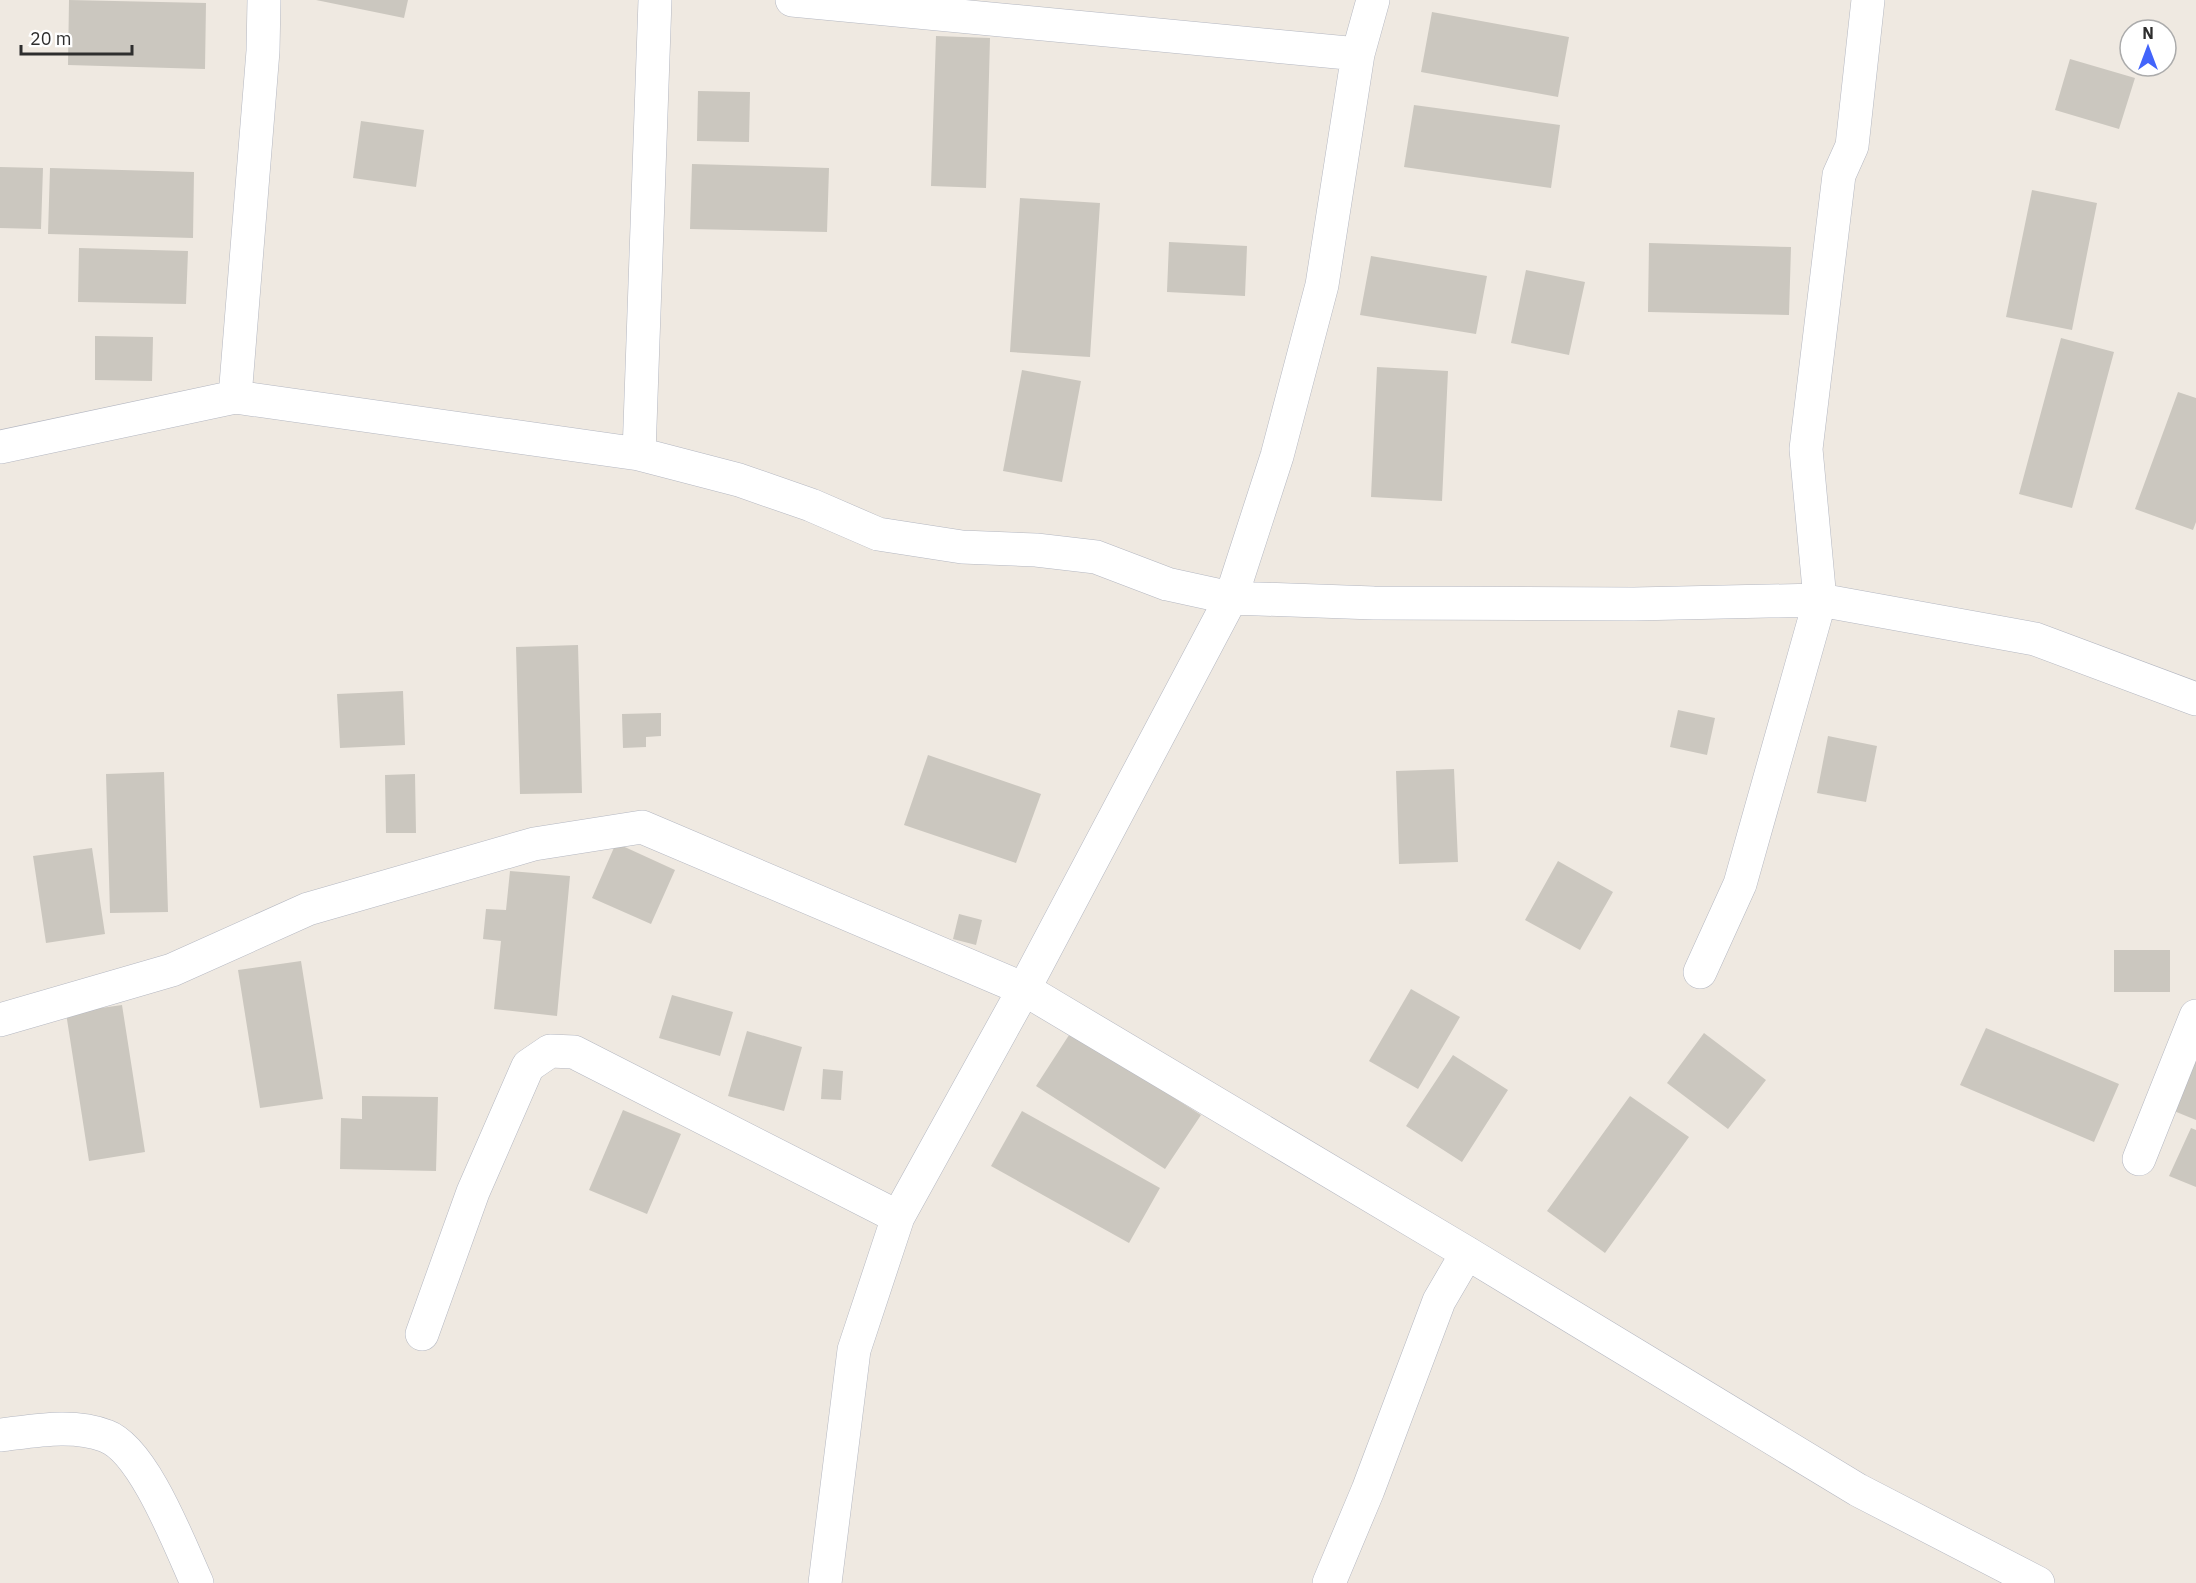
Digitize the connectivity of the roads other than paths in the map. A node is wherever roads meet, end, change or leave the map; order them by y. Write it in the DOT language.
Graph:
graph roads {
  1 [pos="264,0"];
  2 [pos="655,0"];
  3 [pos="792,0"];
  4 [pos="1373,0"];
  5 [pos="1868,0"];
  6 [pos="1358,54"];
  7 [pos="235,397"];
  8 [pos="0,447"];
  9 [pos="639,454"];
  10 [pos="1231,598"];
  11 [pos="1820,600"];
  12 [pos="2196,699"];
  13 [pos="1700,972"];
  14 [pos="1024,989"];
  15 [pos="2196,1016"];
  16 [pos="0,1020"];
  17 [pos="2139,1159"];
  18 [pos="898,1216"];
  19 [pos="1467,1253"];
  20 [pos="422,1334"];
  21 [pos="0,1435"];
  22 [pos="197,1583"];
  23 [pos="825,1583"];
  24 [pos="1329,1583"];
  25 [pos="2038,1583"];
  1 -- 7 [label="street"];
  2 -- 9 [label="street"];
  3 -- 6 [label="street"];
  4 -- 6 [label="street"];
  5 -- 11 [label="street"];
  6 -- 10 [label="street"];
  7 -- 8 [label="street"];
  7 -- 9 [label="street"];
  9 -- 10 [label="street"];
  10 -- 11 [label="street"];
  10 -- 14 [label="street"];
  11 -- 12 [label="street"];
  11 -- 13 [label="street"];
  14 -- 16 [label="street"];
  14 -- 18 [label="street"];
  14 -- 19 [label="street"];
  15 -- 17 [label="street"];
  18 -- 20 [label="street"];
  18 -- 23 [label="street"];
  19 -- 24 [label="street"];
  19 -- 25 [label="street"];
  21 -- 22 [label="street"];
}
